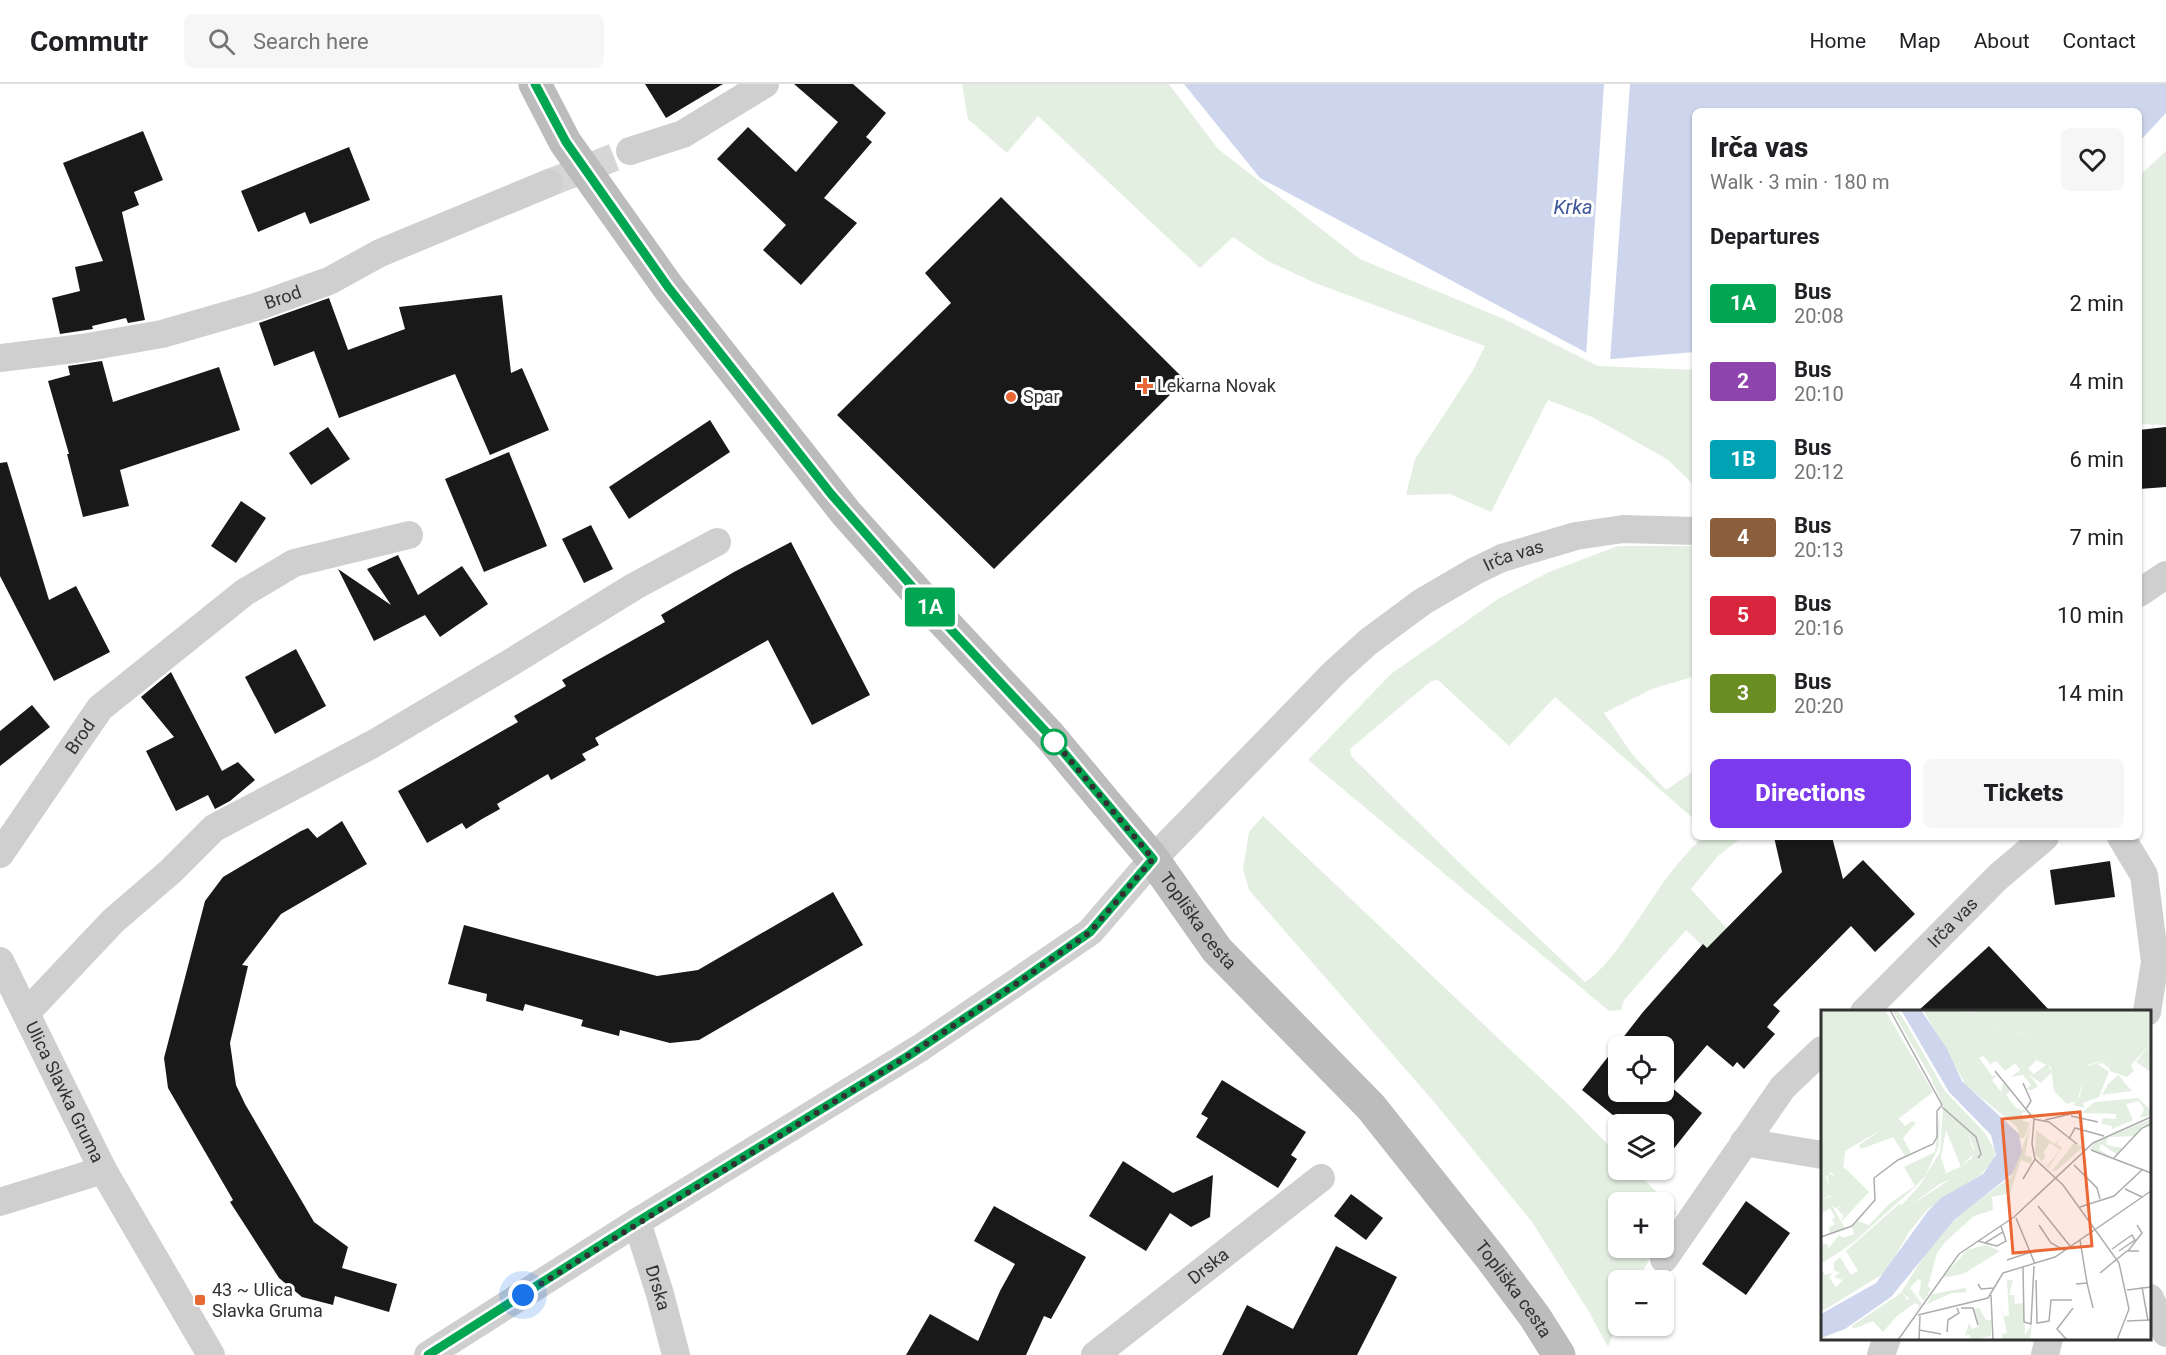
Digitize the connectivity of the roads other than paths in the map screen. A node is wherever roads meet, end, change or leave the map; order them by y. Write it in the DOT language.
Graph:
graph roads {
  1 [pos="535,84"];
  2 [pos="765,84"];
  3 [pos="630,151"];
  4 [pos="549,183"];
  5 [pos="0,358"];
  6 [pos="1692,531"];
  7 [pos="409,536"];
  8 [pos="717,542"];
  9 [pos="2166,575"];
  10 [pos="2142,591"];
  11 [pos="2041,840"];
  12 [pos="2123,840"];
  13 [pos="0,854"];
  14 [pos="1153,859"];
  15 [pos="0,961"];
  16 [pos="1865,1010"];
  17 [pos="2146,1010"];
  18 [pos="26,1013"];
  19 [pos="1821,1051"];
  20 [pos="1744,1142"];
  21 [pos="1821,1155"];
  22 [pos="103,1170"];
  23 [pos="1321,1178"];
  24 [pos="0,1202"];
  25 [pos="637,1222"];
  26 [pos="1664,1259"];
  27 [pos="2151,1300"];
  28 [pos="2166,1334"];
  29 [pos="1886,1340"];
  30 [pos="2049,1340"];
  31 [pos="211,1355"];
  32 [pos="428,1355"];
  33 [pos="676,1355"];
  34 [pos="1095,1355"];
  35 [pos="1559,1355"];
  36 [pos="1881,1355"];
  37 [pos="2045,1355"];
  1 -- 14 [label="main road, Topliška cesta"];
  2 -- 3 [label="street"];
  4 -- 5 [label="street, Brod"];
  6 -- 14 [label="street, Irča vas"];
  7 -- 13 [label="street, Brod"];
  8 -- 18 [label="street"];
  9 -- 10 [label="street"];
  11 -- 16 [label="street, Irča vas"];
  12 -- 17 [label="street"];
  14 -- 25 [label="street"];
  14 -- 35 [label="main road, Topliška cesta"];
  15 -- 18 [label="street"];
  18 -- 22 [label="street, Ulica Slavka Gruma"];
  19 -- 20 [label="street"];
  20 -- 21 [label="street"];
  20 -- 26 [label="street"];
  22 -- 24 [label="street, Ulica Slavka Gruma"];
  22 -- 31 [label="street, Ulica Slavka Gruma"];
  23 -- 34 [label="street, Drska"];
  25 -- 32 [label="street"];
  25 -- 33 [label="street, Drska"];
  27 -- 28 [label="street"];
  29 -- 36 [label="street"];
  30 -- 37 [label="street"];
}
